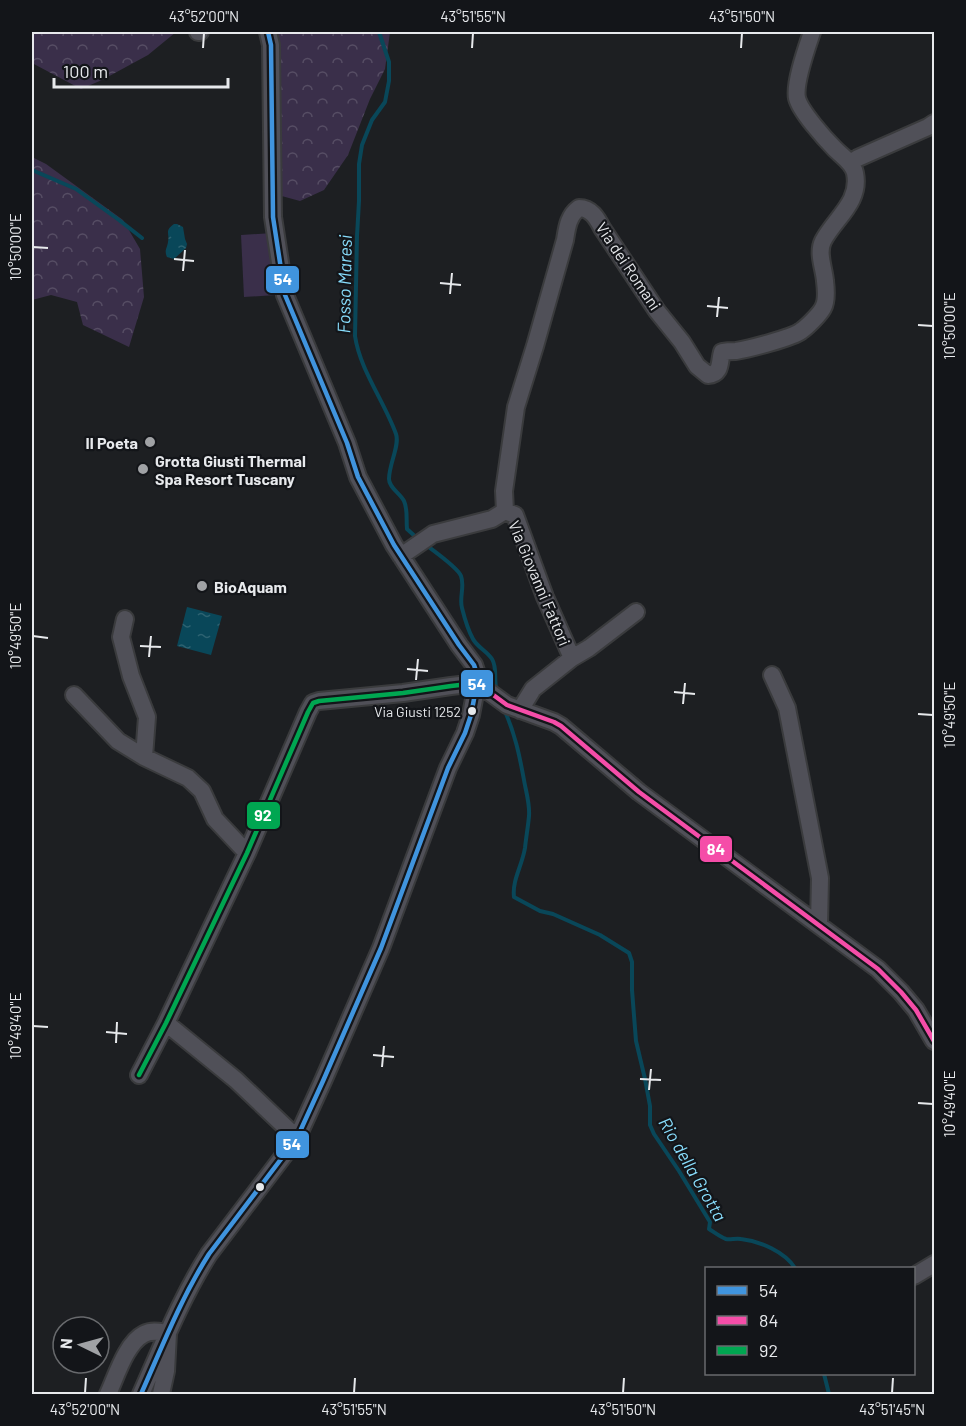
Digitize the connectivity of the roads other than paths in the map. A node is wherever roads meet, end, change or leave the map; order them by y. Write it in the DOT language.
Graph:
graph roads {
  1 [pos="268,32"];
  2 [pos="812,32"];
  3 [pos="934,123"];
  4 [pos="850,163"];
  5 [pos="505,511"];
  6 [pos="401,556"];
  7 [pos="636,612"];
  8 [pos="125,619"];
  9 [pos="572,658"];
  10 [pos="772,675"];
  11 [pos="477,683"];
  12 [pos="75,695"];
  13 [pos="507,704"];
  14 [pos="144,757"];
  15 [pos="247,853"];
  16 [pos="819,925"];
  17 [pos="166,1023"];
  18 [pos="934,1041"];
  19 [pos="139,1075"];
  20 [pos="297,1138"];
  21 [pos="934,1264"];
  22 [pos="915,1275"];
  23 [pos="168,1333"];
  24 [pos="108,1395"];
  25 [pos="141,1395"];
  26 [pos="161,1395"];
  1 -- 6 [label="street"];
  2 -- 4 [label="street"];
  3 -- 4 [label="street"];
  4 -- 5 [label="street, Via dei Romani"];
  5 -- 6 [label="street"];
  5 -- 9 [label="street, Via Giovanni Fattori"];
  6 -- 11 [label="street"];
  7 -- 9 [label="street, Via Giovanni Fattori"];
  8 -- 14 [label="street"];
  9 -- 13 [label="street, Via Giovanni Fattori"];
  10 -- 16 [label="street"];
  11 -- 13 [label="street"];
  11 -- 15 [label="street"];
  11 -- 20 [label="street"];
  12 -- 14 [label="street"];
  13 -- 16 [label="street"];
  14 -- 15 [label="street"];
  15 -- 17 [label="street"];
  16 -- 18 [label="street"];
  17 -- 19 [label="street"];
  17 -- 20 [label="street"];
  20 -- 23 [label="street"];
  21 -- 22 [label="street"];
  23 -- 24 [label="street"];
  23 -- 25 [label="street"];
  23 -- 26 [label="street"];
}
